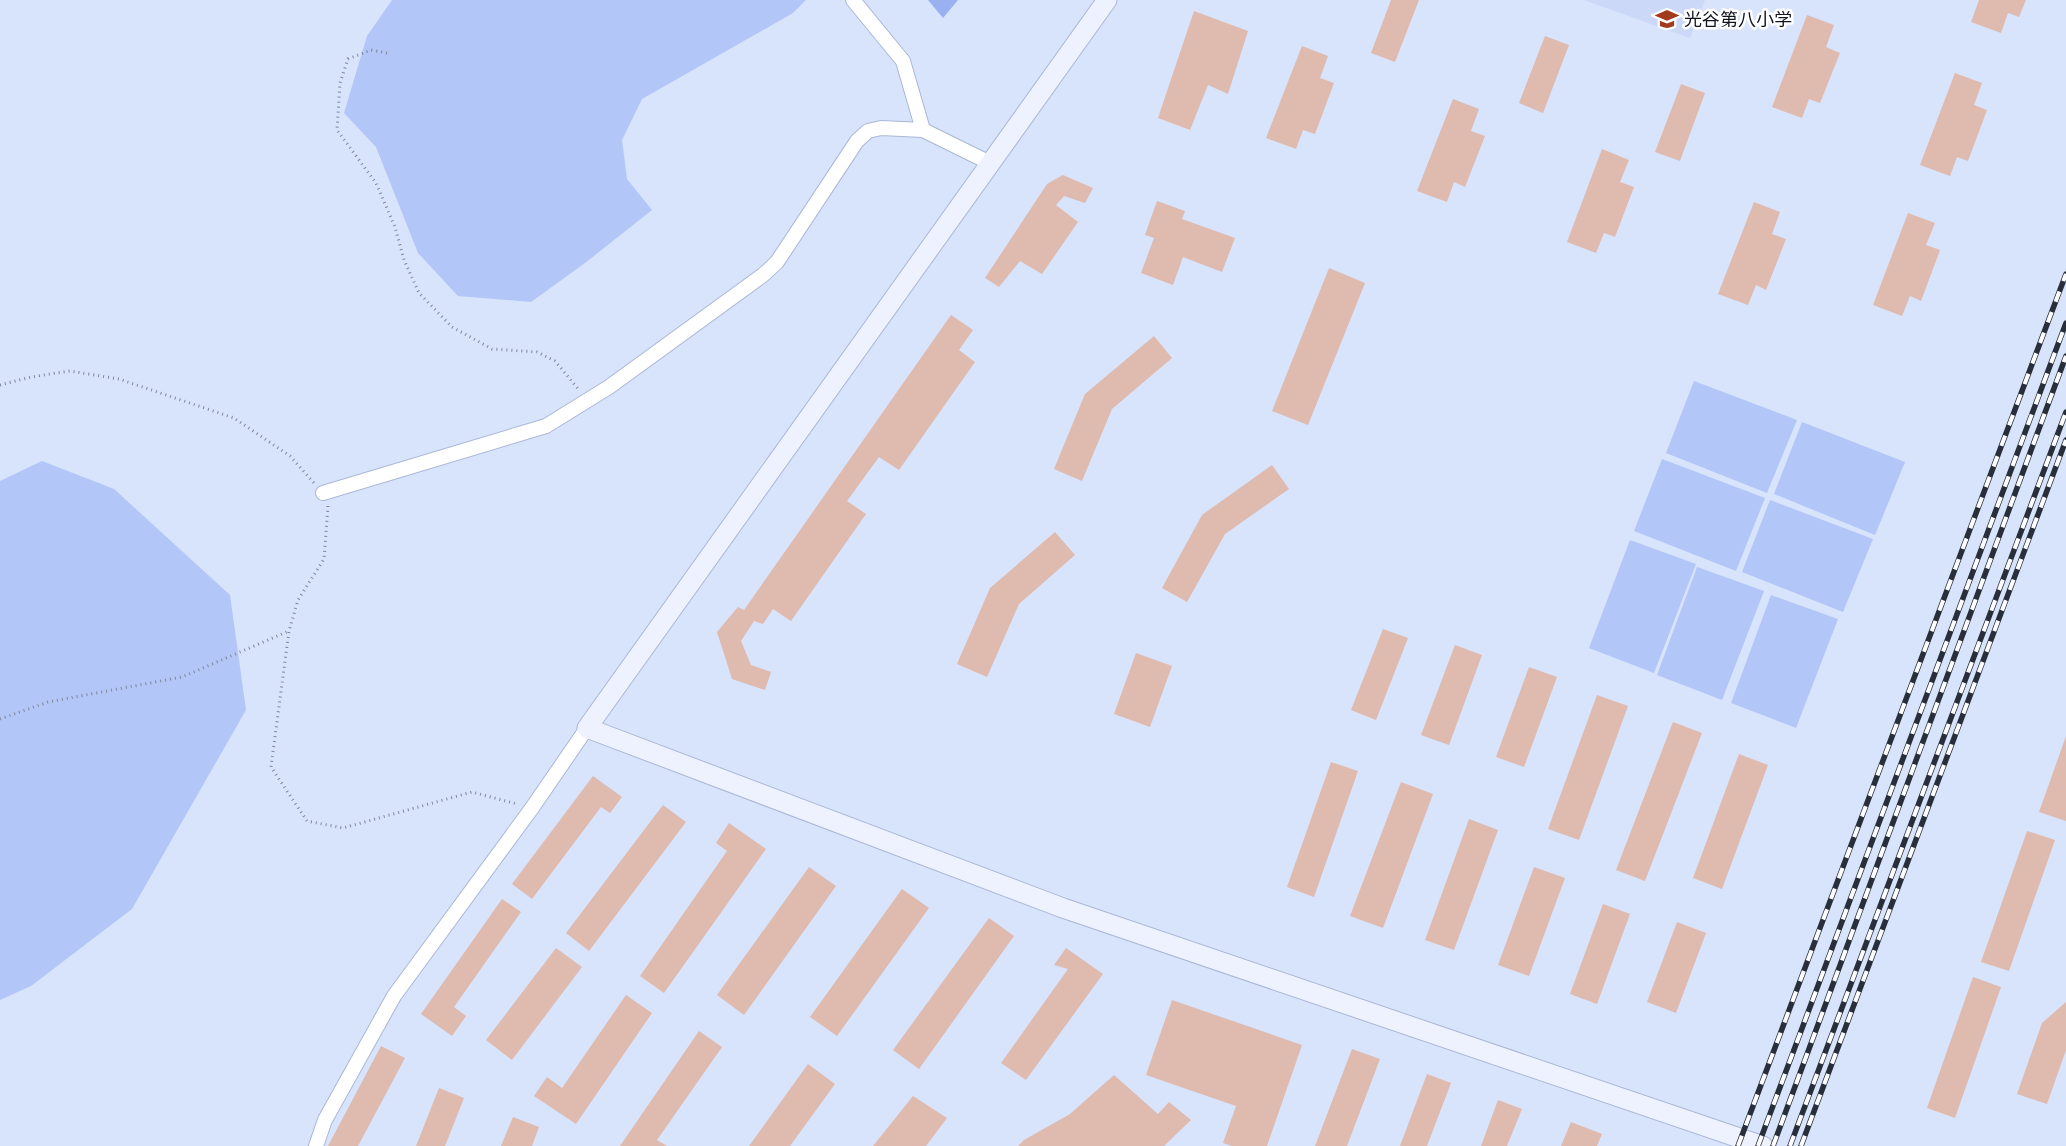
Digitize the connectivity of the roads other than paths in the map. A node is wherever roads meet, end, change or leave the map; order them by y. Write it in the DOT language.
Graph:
graph roads {
  1 [pos="853,0"];
  2 [pos="1107,0"];
  3 [pos="922,130"];
  4 [pos="990,163"];
  5 [pos="323,494"];
  6 [pos="587,728"];
  7 [pos="316,1146"];
  8 [pos="1763,1146"];
  1 -- 3 [label="street"];
  2 -- 4 [label="main road"];
  3 -- 4 [label="street"];
  3 -- 5 [label="street"];
  4 -- 6 [label="main road"];
  6 -- 7 [label="street"];
  6 -- 8 [label="main road"];
}
